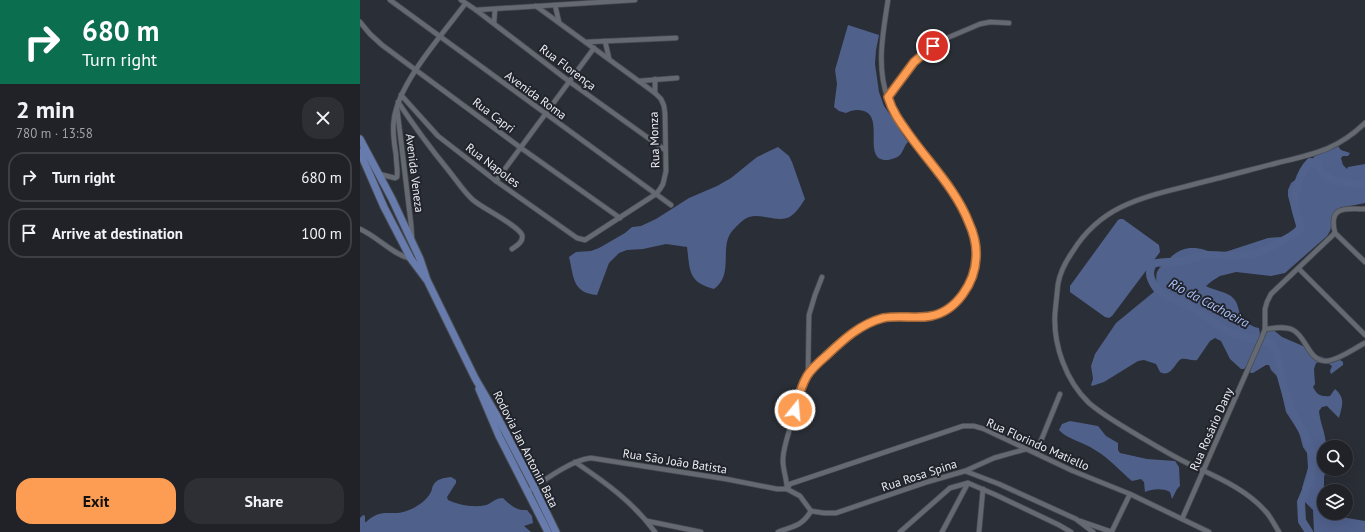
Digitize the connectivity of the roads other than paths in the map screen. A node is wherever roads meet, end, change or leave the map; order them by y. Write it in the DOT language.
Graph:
graph roads {
  1 [pos="390,0"];
  2 [pos="461,0"];
  3 [pos="636,0"];
  4 [pos="888,0"];
  5 [pos="585,1"];
  6 [pos="466,4"];
  7 [pos="554,5"];
  8 [pos="536,6"];
  9 [pos="495,9"];
  10 [pos="476,10"];
  11 [pos="360,22"];
  12 [pos="559,22"];
  13 [pos="494,23"];
  14 [pos="1009,23"];
  15 [pos="440,37"];
  16 [pos="676,38"];
  17 [pos="605,41"];
  18 [pos="586,42"];
  19 [pos="594,48"];
  20 [pos="608,58"];
  21 [pos="416,70"];
  22 [pos="677,78"];
  23 [pos="655,79"];
  24 [pos="639,81"];
  25 [pos="570,82"];
  26 [pos="401,94"];
  27 [pos="655,94"];
  28 [pos="888,97"];
  29 [pos="398,104"];
  30 [pos="546,114"];
  31 [pos="1365,123"];
  32 [pos="360,139"];
  33 [pos="521,148"];
  34 [pos="665,150"];
  35 [pos="360,152"];
  36 [pos="379,174"];
  37 [pos="371,179"];
  38 [pos="496,181"];
  39 [pos="656,194"];
  40 [pos="671,205"];
  41 [pos="1365,208"];
  42 [pos="620,218"];
  43 [pos="360,229"];
  44 [pos="1335,233"];
  45 [pos="582,240"];
  46 [pos="412,242"];
  47 [pos="404,245"];
  48 [pos="512,249"];
  49 [pos="411,258"];
  50 [pos="1365,262"];
  51 [pos="1299,269"];
  52 [pos="822,277"];
  53 [pos="427,280"];
  54 [pos="1266,329"];
  55 [pos="1365,335"];
  56 [pos="1365,343"];
  57 [pos="808,375"];
  58 [pos="475,378"];
  59 [pos="1060,394"];
  60 [pos="1026,449"];
  61 [pos="1036,453"];
  62 [pos="575,462"];
  63 [pos="965,470"];
  64 [pos="1203,470"];
  65 [pos="968,483"];
  66 [pos="534,487"];
  67 [pos="787,489"];
  68 [pos="983,489"];
  69 [pos="527,492"];
  70 [pos="1130,494"];
  71 [pos="811,511"];
  72 [pos="1076,519"];
  73 [pos="1182,519"];
  74 [pos="647,521"];
  75 [pos="548,532"];
  76 [pos="556,532"];
  77 [pos="655,532"];
  78 [pos="701,532"];
  79 [pos="778,532"];
  80 [pos="900,532"];
  81 [pos="942,532"];
  82 [pos="979,532"];
  83 [pos="1071,532"];
  84 [pos="1093,532"];
  85 [pos="1110,532"];
  86 [pos="1209,532"];
  87 [pos="1279,532"];
  1 -- 15 [label="street, Avenida Roma"];
  2 -- 6 [label="street, Rua Florença"];
  3 -- 5 [label="street"];
  4 -- 28 [label="street"];
  5 -- 7 [label="street"];
  6 -- 10 [label="street, Rua Florença"];
  6 -- 15 [label="street, Avenida Veneza"];
  7 -- 8 [label="street"];
  7 -- 12 [label="street"];
  8 -- 9 [label="street"];
  8 -- 12 [label="street, Rua Monza"];
  9 -- 10 [label="street"];
  9 -- 13 [label="street"];
  10 -- 13 [label="street, Rua Florença"];
  11 -- 21 [label="street, Rua Capri"];
  12 -- 18 [label="street, Rua Monza"];
  13 -- 25 [label="street, Rua Florença"];
  14 -- 28 [label="street"];
  15 -- 21 [label="street, Avenida Veneza"];
  15 -- 30 [label="street, Avenida Roma"];
  16 -- 17 [label="street"];
  17 -- 18 [label="street"];
  17 -- 20 [label="street"];
  18 -- 19 [label="street, Rua Monza"];
  19 -- 20 [label="street, Rua Monza"];
  19 -- 25 [label="street"];
  20 -- 24 [label="street, Rua Monza"];
  21 -- 26 [label="street, Avenida Veneza"];
  21 -- 33 [label="street, Rua Capri"];
  22 -- 23 [label="street"];
  23 -- 24 [label="street"];
  23 -- 27 [label="street"];
  24 -- 27 [label="street, Rua Monza"];
  25 -- 30 [label="street"];
  25 -- 34 [label="street, Rua Florença"];
  26 -- 29 [label="street, Avenida Veneza"];
  26 -- 38 [label="street, Rua Napoles"];
  27 -- 34 [label="street, Rua Monza"];
  28 -- 57 [label="street"];
  29 -- 36 [label="street, Avenida Veneza"];
  29 -- 46 [label="street, Avenida Veneza"];
  29 -- 48 [label="street"];
  30 -- 33 [label="street"];
  30 -- 39 [label="street, Avenida Roma"];
  31 -- 64 [label="street"];
  32 -- 36 [label="main road, Rodovia Jan Antonin Bata"];
  33 -- 38 [label="street"];
  33 -- 42 [label="street, Rua Capri"];
  34 -- 39 [label="street, Rua Monza"];
  35 -- 37 [label="main road, Rodovia Jan Antonin Bata"];
  36 -- 37 [label="main road"];
  36 -- 46 [label="main road, Rodovia Jan Antonin Bata"];
  37 -- 47 [label="main road, Rodovia Jan Antonin Bata"];
  38 -- 45 [label="street, Rua Napoles"];
  39 -- 40 [label="street, Avenida Roma"];
  39 -- 42 [label="street, Rua Monza"];
  41 -- 44 [label="street"];
  42 -- 45 [label="street, Rua Monza"];
  43 -- 49 [label="street"];
  44 -- 50 [label="street"];
  44 -- 51 [label="street"];
  46 -- 47 [label="main road"];
  46 -- 53 [label="main road, Rodovia Jan Antonin Bata"];
  47 -- 49 [label="main road, Rodovia Jan Antonin Bata"];
  49 -- 53 [label="main road, Rodovia Jan Antonin Bata"];
  51 -- 54 [label="street"];
  51 -- 55 [label="street"];
  52 -- 57 [label="street"];
  53 -- 58 [label="main road, Rodovia Jan Antonin Bata"];
  54 -- 56 [label="street"];
  54 -- 64 [label="street, Rua Rosário Dany"];
  57 -- 67 [label="street"];
  58 -- 66 [label="main road, Rodovia Jan Antonin Bata"];
  58 -- 69 [label="main road, Rodovia Jan Antonin Bata"];
  59 -- 61 [label="street"];
  60 -- 61 [label="street, Rua Florindo Matiello"];
  60 -- 63 [label="street"];
  60 -- 67 [label="street, Rua Florindo Matiello"];
  61 -- 70 [label="street, Rua Florindo Matiello"];
  62 -- 66 [label="street, Rua São João Batista"];
  62 -- 67 [label="street, Rua São João Batista"];
  62 -- 74 [label="street"];
  63 -- 71 [label="street, Rua Rosa Spina"];
  63 -- 72 [label="street, Rua Rosa Spina"];
  64 -- 73 [label="street, Rua Rosário Dany"];
  64 -- 87 [label="street"];
  65 -- 68 [label="street"];
  65 -- 80 [label="street"];
  65 -- 81 [label="street"];
  66 -- 69 [label="street, Rua São João Batista"];
  66 -- 76 [label="main road, Rodovia Jan Antonin Bata"];
  67 -- 71 [label="street, Rua São João Batista"];
  68 -- 82 [label="street"];
  68 -- 83 [label="street"];
  69 -- 75 [label="main road, Rodovia Jan Antonin Bata"];
  70 -- 73 [label="street, Rua Florindo Matiello"];
  70 -- 85 [label="street"];
  71 -- 79 [label="street"];
  72 -- 84 [label="street, Rua Rosa Spina"];
  72 -- 85 [label="street"];
  73 -- 86 [label="street, Rua Florindo Matiello"];
  74 -- 77 [label="street"];
  74 -- 78 [label="street"];
}
